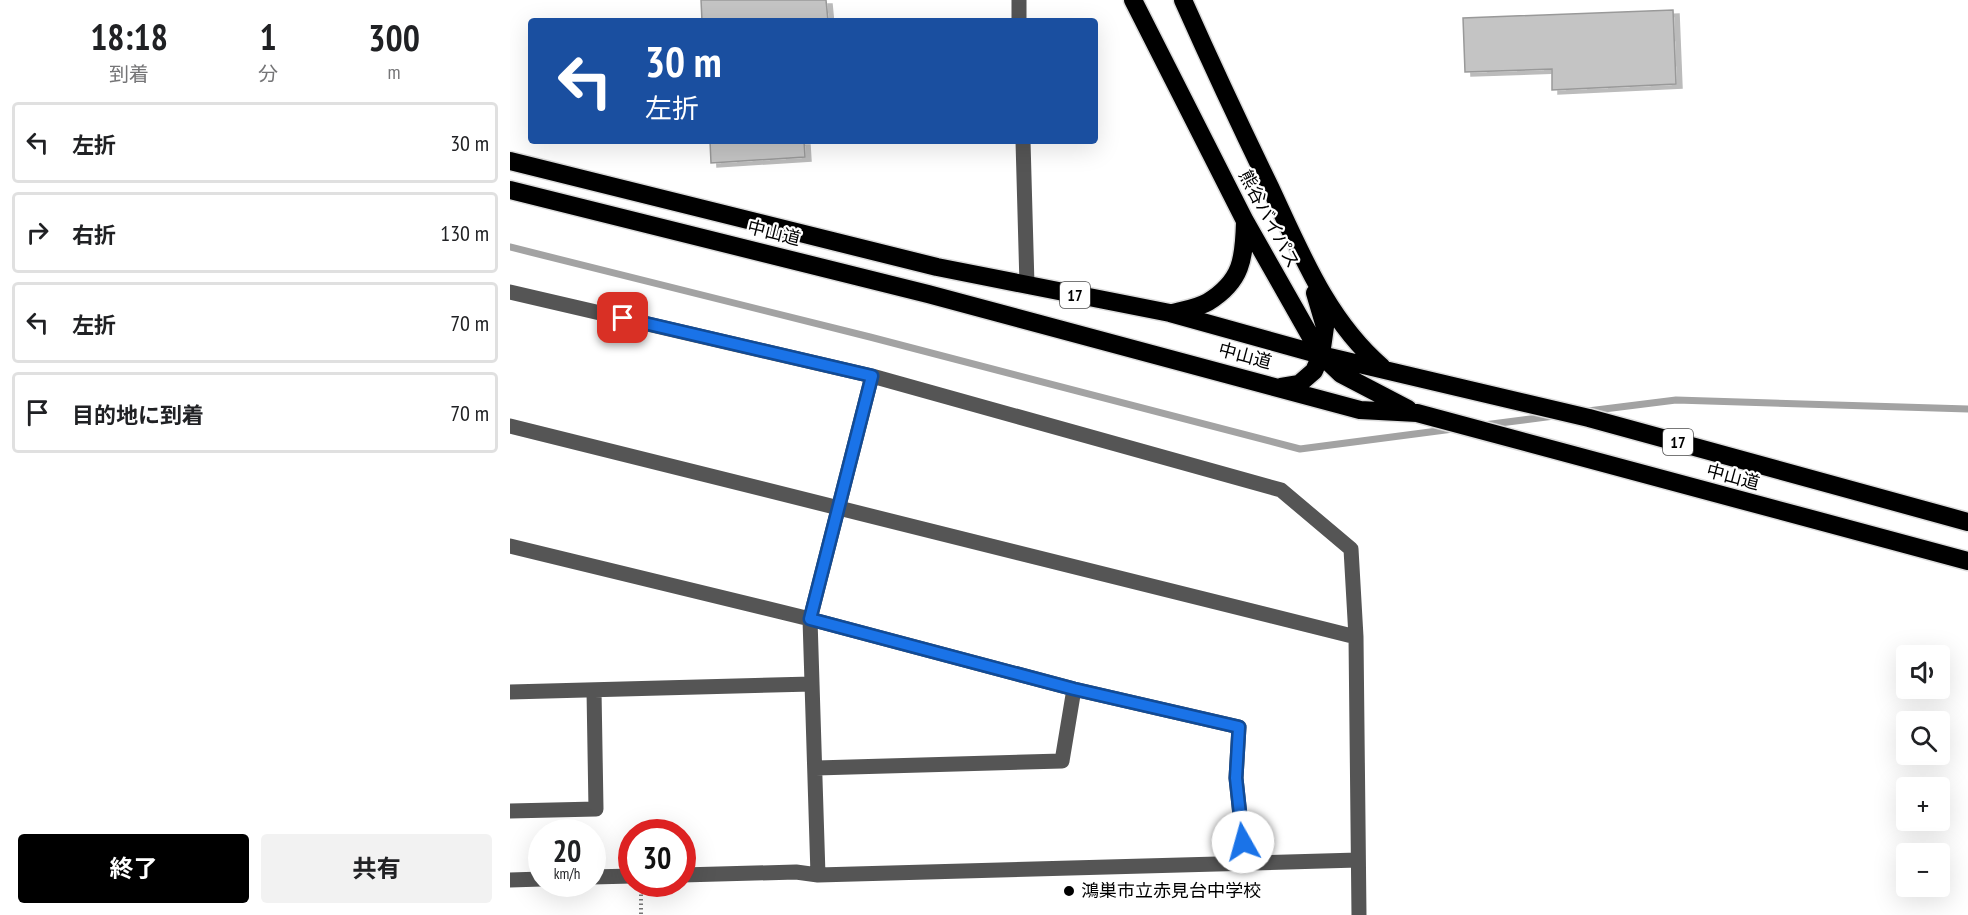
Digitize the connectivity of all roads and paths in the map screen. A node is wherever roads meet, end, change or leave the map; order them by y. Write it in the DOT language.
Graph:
graph roads {
  1 [pos="1019,0"];
  2 [pos="1132,0"];
  3 [pos="1183,0"];
  4 [pos="1020,18"];
  5 [pos="1023,144"];
  6 [pos="510,161"];
  7 [pos="510,190"];
  8 [pos="1245,220"];
  9 [pos="1308,268"];
  10 [pos="1027,285"];
  11 [pos="510,292"];
  12 [pos="1170,314"];
  13 [pos="1321,355"];
  14 [pos="1386,370"];
  15 [pos="872,376"];
  16 [pos="1279,387"];
  17 [pos="1417,413"];
  18 [pos="510,426"];
  19 [pos="837,509"];
  20 [pos="1968,522"];
  21 [pos="510,546"];
  22 [pos="1968,561"];
  23 [pos="810,619"];
  24 [pos="1356,637"];
  25 [pos="812,684"];
  26 [pos="1074,689"];
  27 [pos="594,690"];
  28 [pos="510,692"];
  29 [pos="816,768"];
  30 [pos="510,811"];
  31 [pos="1358,860"];
  32 [pos="1245,863"];
  33 [pos="696,875"];
  34 [pos="818,875"];
  35 [pos="528,879"];
  36 [pos="510,880"];
  37 [pos="640,897"];
  38 [pos="641,915"];
  39 [pos="1359,915"];
  1 -- 4 [label="street"];
  2 -- 8 [label="highway, 熊谷バイパス / 17"];
  3 -- 9 [label="highway, 熊谷バイパス / 17"];
  5 -- 10 [label="street"];
  6 -- 10 [label="highway, 中山道 / 17"];
  7 -- 16 [label="highway, 中山道 / 17"];
  8 -- 12 [label="highway"];
  8 -- 13 [label="highway, 熊谷バイパス / 17"];
  9 -- 13 [label="highway"];
  9 -- 14 [label="highway, 熊谷バイパス / 17"];
  10 -- 12 [label="highway, 中山道 / 17"];
  11 -- 15 [label="street"];
  12 -- 13 [label="highway, 中山道 / 17"];
  13 -- 14 [label="highway, 中山道 / 17"];
  13 -- 16 [label="highway"];
  13 -- 17 [label="highway, 熊谷バイパス / 17"];
  14 -- 20 [label="highway, 中山道 / 17"];
  15 -- 19 [label="street"];
  15 -- 24 [label="street"];
  16 -- 17 [label="highway, 中山道 / 17"];
  17 -- 22 [label="highway, 中山道 / 17"];
  18 -- 19 [label="street"];
  19 -- 23 [label="street"];
  19 -- 24 [label="street"];
  21 -- 23 [label="street"];
  23 -- 25 [label="street"];
  23 -- 26 [label="street"];
  24 -- 31 [label="street"];
  25 -- 27 [label="street"];
  25 -- 29 [label="street"];
  26 -- 29 [label="street"];
  26 -- 32 [label="street"];
  27 -- 28 [label="street"];
  27 -- 30 [label="street"];
  29 -- 34 [label="street"];
  31 -- 32 [label="street"];
  31 -- 39 [label="street"];
  32 -- 34 [label="street"];
  33 -- 34 [label="street"];
  35 -- 36 [label="street"];
  37 -- 38 [label="path"];
}
